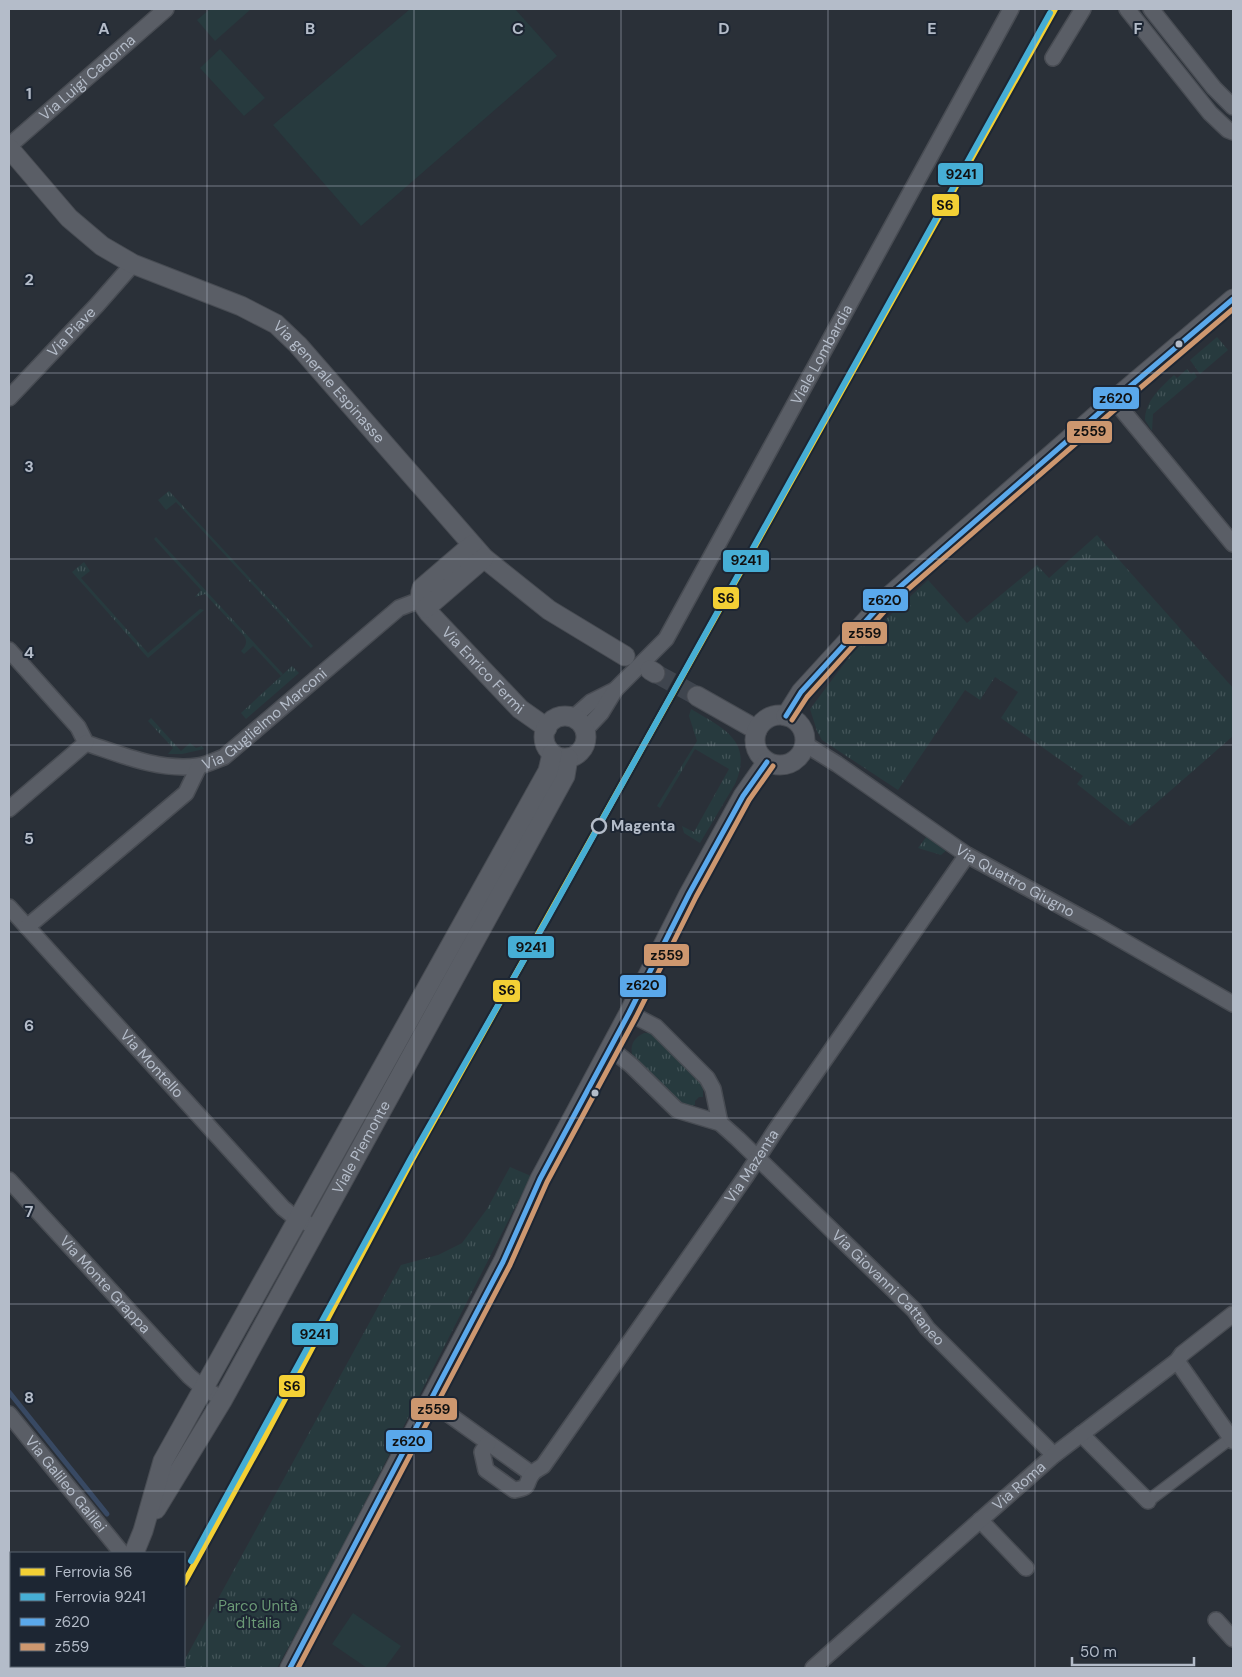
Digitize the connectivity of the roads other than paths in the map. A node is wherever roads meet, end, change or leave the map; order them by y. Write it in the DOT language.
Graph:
graph roads {
  1 [pos="166,9"];
  2 [pos="1011,9"];
  3 [pos="1083,9"];
  4 [pos="1127,9"];
  5 [pos="1151,9"];
  6 [pos="1053,58"];
  7 [pos="1214,88"];
  8 [pos="1233,107"];
  9 [pos="1233,121"];
  10 [pos="1233,132"];
  11 [pos="9,147"];
  12 [pos="133,264"];
  13 [pos="1233,300"];
  14 [pos="9,398"];
  15 [pos="1114,400"];
  16 [pos="1233,544"];
  17 [pos="478,552"];
  18 [pos="423,604"];
  19 [pos="9,650"];
  20 [pos="625,656"];
  21 [pos="697,696"];
  22 [pos="786,716"];
  23 [pos="578,725"];
  24 [pos="547,728"];
  25 [pos="757,730"];
  26 [pos="86,743"];
  27 [pos="805,744"];
  28 [pos="560,756"];
  29 [pos="768,762"];
  30 [pos="199,766"];
  31 [pos="9,809"];
  32 [pos="967,855"];
  33 [pos="9,907"];
  34 [pos="27,927"];
  35 [pos="1233,1004"];
  36 [pos="629,1013"];
  37 [pos="610,1048"];
  38 [pos="720,1123"];
  39 [pos="758,1157"];
  40 [pos="9,1180"];
  41 [pos="298,1219"];
  42 [pos="317,1229"];
  43 [pos="1233,1314"];
  44 [pos="1177,1361"];
  45 [pos="203,1388"];
  46 [pos="223,1399"];
  47 [pos="430,1401"];
  48 [pos="9,1414"];
  49 [pos="1081,1434"];
  50 [pos="1232,1440"];
  51 [pos="488,1443"];
  52 [pos="1054,1455"];
  53 [pos="532,1474"];
  54 [pos="1148,1501"];
  55 [pos="980,1520"];
  56 [pos="143,1531"];
  57 [pos="121,1552"];
  58 [pos="134,1552"];
  59 [pos="1026,1568"];
  60 [pos="1216,1620"];
  61 [pos="1233,1639"];
  62 [pos="819,1667"];
  63 [pos="290,1668"];
  1 -- 11 [label="street, Via Luigi Cadorna"];
  2 -- 23 [label="street, Viale Lombardia"];
  3 -- 6 [label="street"];
  4 -- 10 [label="street"];
  5 -- 7 [label="street"];
  7 -- 8 [label="street"];
  7 -- 9 [label="street"];
  11 -- 12 [label="street, Via generale Espinasse"];
  12 -- 14 [label="street, Via Piave"];
  12 -- 17 [label="street, Via generale Espinasse"];
  13 -- 15 [label="street"];
  15 -- 16 [label="street"];
  15 -- 22 [label="street"];
  17 -- 18 [label="street, Via Guglielmo Marconi"];
  17 -- 20 [label="street, Via generale Espinasse"];
  18 -- 24 [label="street, Via Enrico Fermi"];
  18 -- 30 [label="street, Via Guglielmo Marconi"];
  19 -- 26 [label="street"];
  21 -- 25 [label="street"];
  22 -- 25 [label="street"];
  22 -- 27 [label="street"];
  23 -- 24 [label="street"];
  23 -- 28 [label="street"];
  24 -- 28 [label="street"];
  25 -- 29 [label="street"];
  26 -- 30 [label="street"];
  26 -- 31 [label="street"];
  27 -- 29 [label="street"];
  27 -- 32 [label="street, Via Quattro Giugno"];
  28 -- 41 [label="street, Viale Piemonte"];
  28 -- 42 [label="street, Viale Piemonte"];
  29 -- 36 [label="street"];
  30 -- 34 [label="street, Via Guglielmo Marconi"];
  32 -- 35 [label="street, Via Quattro Giugno"];
  32 -- 39 [label="street, Via Mazenta"];
  33 -- 34 [label="street, Via Montello"];
  34 -- 41 [label="street, Via Montello"];
  36 -- 37 [label="street"];
  36 -- 38 [label="street"];
  37 -- 38 [label="street, Via Giovanni Cattaneo"];
  37 -- 47 [label="street"];
  38 -- 39 [label="street, Via Giovanni Cattaneo"];
  39 -- 52 [label="street, Via Giovanni Cattaneo"];
  39 -- 53 [label="street, Via Mazenta"];
  40 -- 45 [label="street, Via Monte Grappa"];
  41 -- 42 [label="street, Via Montello"];
  41 -- 45 [label="street, Viale Piemonte"];
  42 -- 46 [label="street, Viale Piemonte"];
  43 -- 44 [label="street, Via Roma"];
  44 -- 49 [label="street, Via Roma"];
  44 -- 50 [label="street"];
  45 -- 46 [label="street, Via Monte Grappa"];
  45 -- 56 [label="street, Viale Piemonte"];
  46 -- 56 [label="street, Viale Piemonte"];
  47 -- 51 [label="street"];
  47 -- 63 [label="street"];
  48 -- 57 [label="street, Via Galileo Galilei"];
  49 -- 52 [label="street, Via Roma"];
  49 -- 54 [label="street"];
  50 -- 54 [label="street"];
  51 -- 53 [label="street"];
  51 -- 53 [label="street, Via Mazenta"];
  52 -- 55 [label="street, Via Roma"];
  55 -- 59 [label="street"];
  55 -- 62 [label="street, Via Roma"];
  56 -- 58 [label="street, Viale Piemonte"];
  60 -- 61 [label="street"];
}
